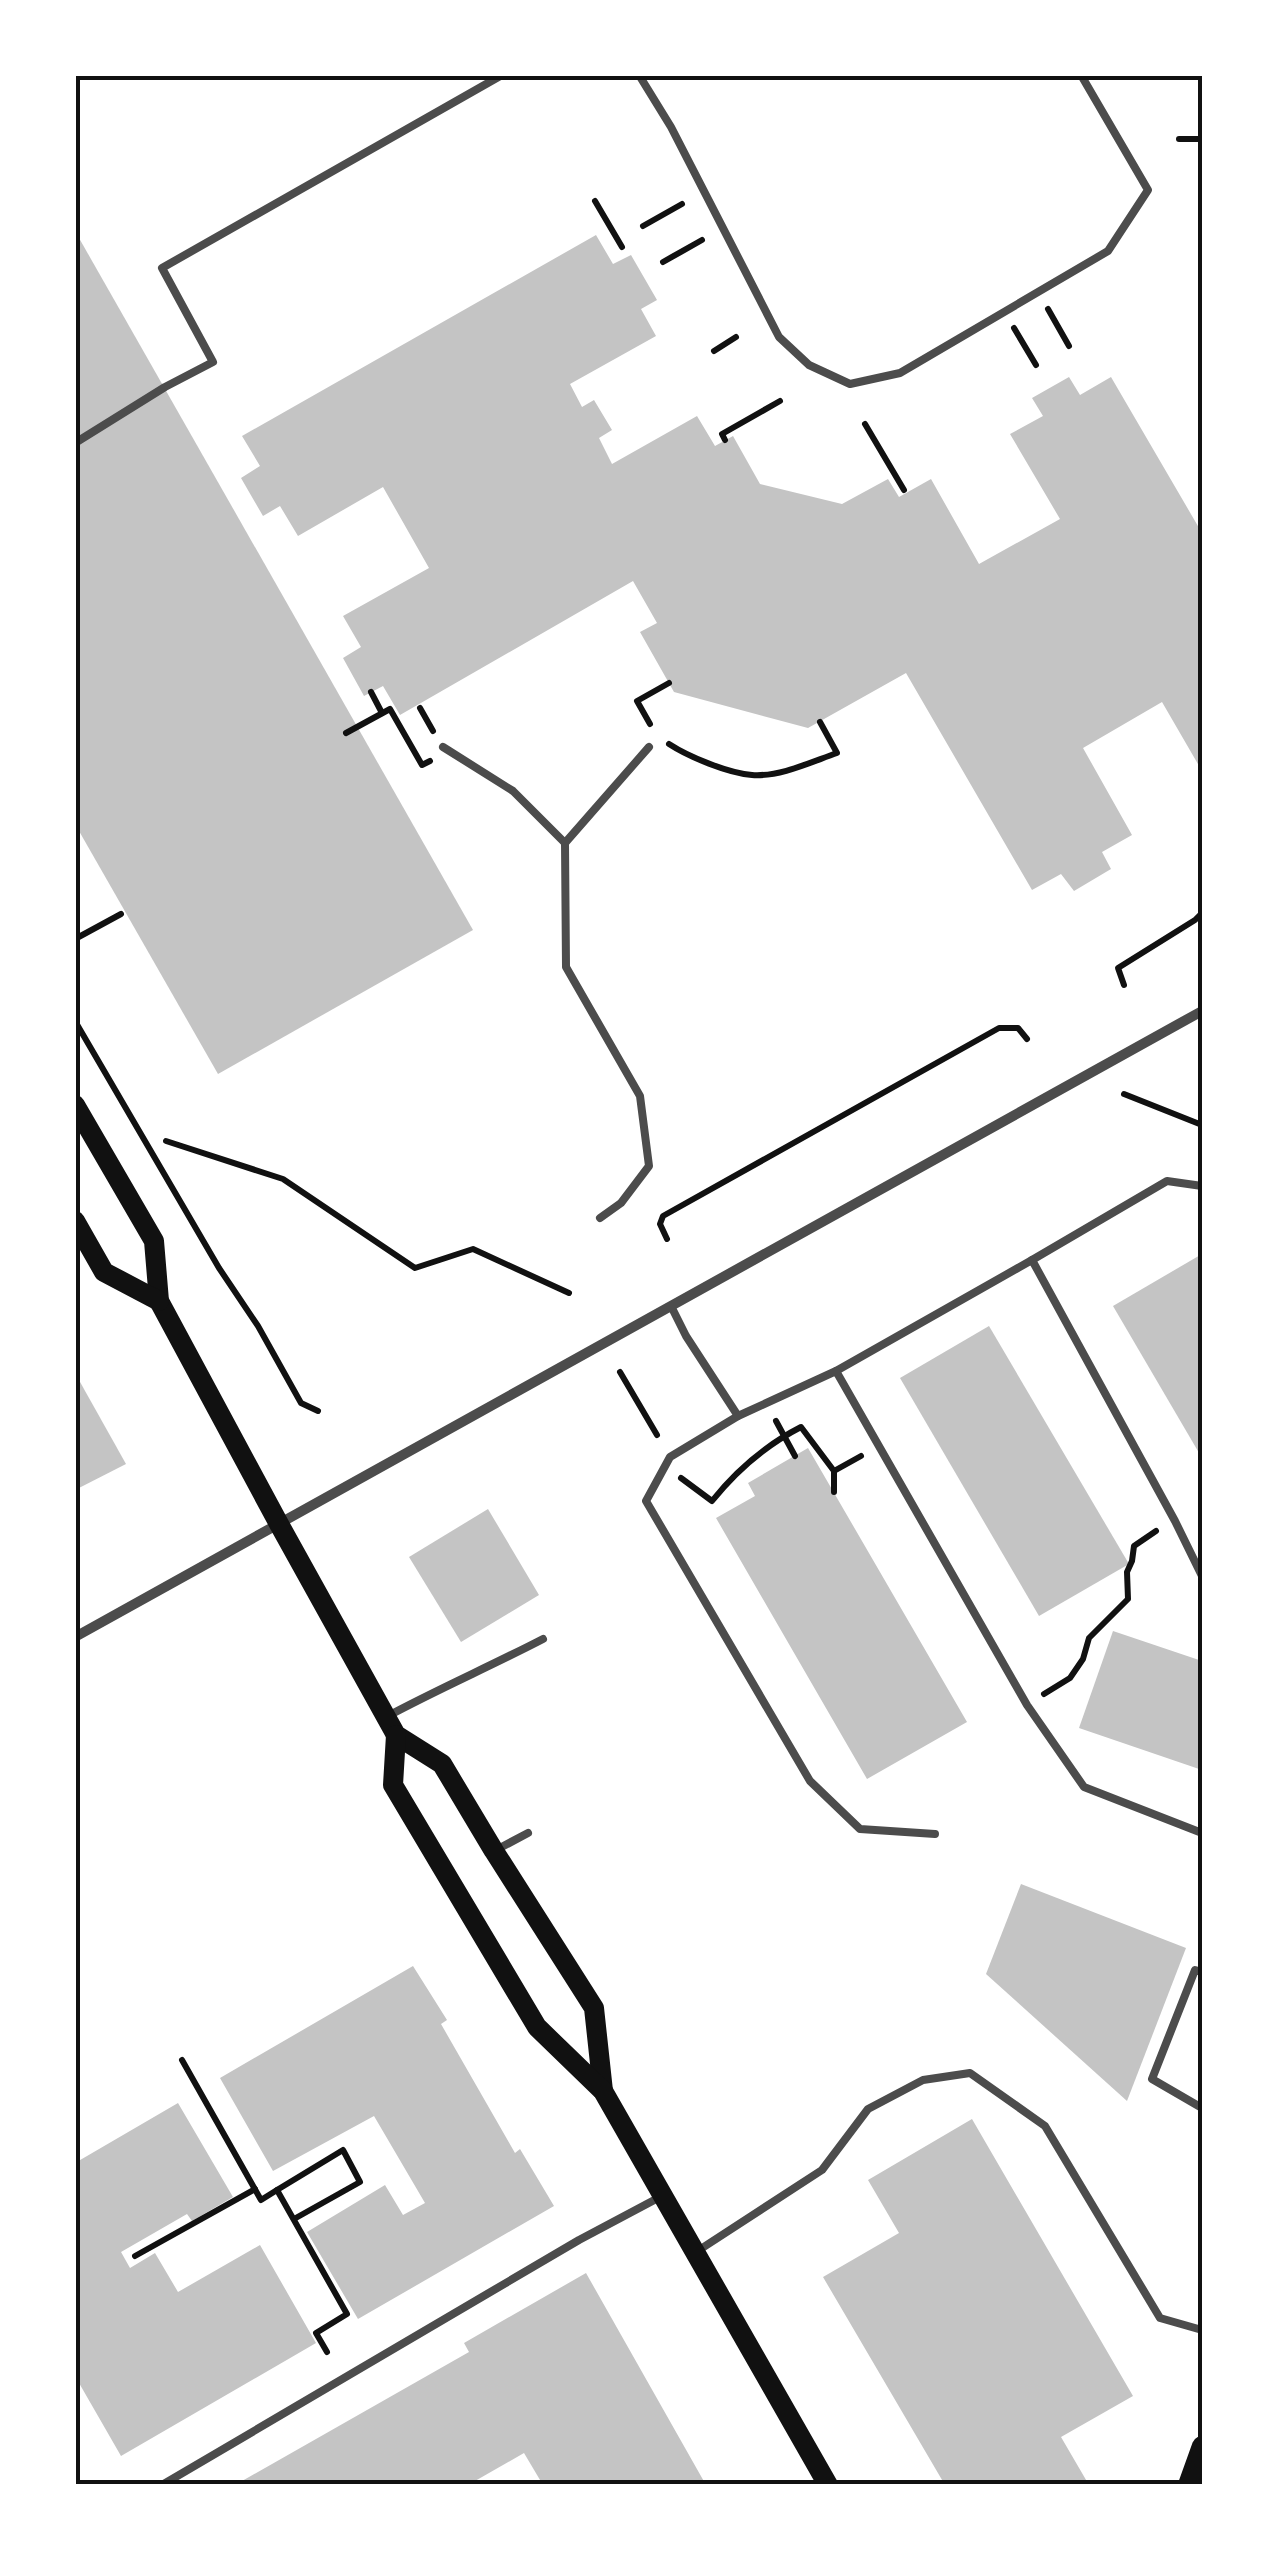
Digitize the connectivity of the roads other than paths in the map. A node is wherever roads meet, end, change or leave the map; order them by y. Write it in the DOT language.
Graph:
graph roads {
  1 [pos="502,75"];
  2 [pos="639,75"];
  3 [pos="1082,75"];
  4 [pos="75,443"];
  5 [pos="649,747"];
  6 [pos="443,748"];
  7 [pos="565,842"];
  8 [pos="1202,1011"];
  9 [pos="75,1105"];
  10 [pos="1202,1186"];
  11 [pos="600,1218"];
  12 [pos="75,1221"];
  13 [pos="1032,1260"];
  14 [pos="159,1301"];
  15 [pos="670,1306"];
  16 [pos="836,1371"];
  17 [pos="738,1416"];
  18 [pos="279,1524"];
  19 [pos="1202,1576"];
  20 [pos="75,1637"];
  21 [pos="544,1639"];
  22 [pos="392,1726"];
  23 [pos="1202,1832"];
  24 [pos="528,1833"];
  25 [pos="935,1834"];
  26 [pos="494,1851"];
  27 [pos="1202,1972"];
  28 [pos="603,2091"];
  29 [pos="1202,2108"];
  30 [pos="662,2196"];
  31 [pos="694,2253"];
  32 [pos="1202,2330"];
  33 [pos="1202,2446"];
  34 [pos="162,2485"];
  35 [pos="828,2485"];
  36 [pos="1188,2485"];
  1 -- 4 [label="lane"];
  2 -- 3 [label="lane"];
  5 -- 7 [label="lane"];
  6 -- 7 [label="lane"];
  7 -- 11 [label="lane"];
  8 -- 15 [label="street"];
  9 -- 14 [label="main road"];
  10 -- 13 [label="lane"];
  12 -- 14 [label="main road"];
  13 -- 16 [label="lane"];
  13 -- 19 [label="lane"];
  14 -- 18 [label="main road"];
  15 -- 17 [label="lane"];
  15 -- 18 [label="street"];
  16 -- 17 [label="lane"];
  16 -- 23 [label="lane"];
  17 -- 25 [label="lane"];
  18 -- 20 [label="street"];
  18 -- 22 [label="main road"];
  21 -- 22 [label="lane"];
  22 -- 26 [label="main road"];
  22 -- 28 [label="main road"];
  24 -- 26 [label="lane"];
  26 -- 28 [label="main road"];
  27 -- 29 [label="lane"];
  28 -- 30 [label="main road"];
  30 -- 31 [label="main road"];
  30 -- 34 [label="lane"];
  31 -- 32 [label="lane"];
  31 -- 35 [label="main road"];
  33 -- 36 [label="main road"];
}
